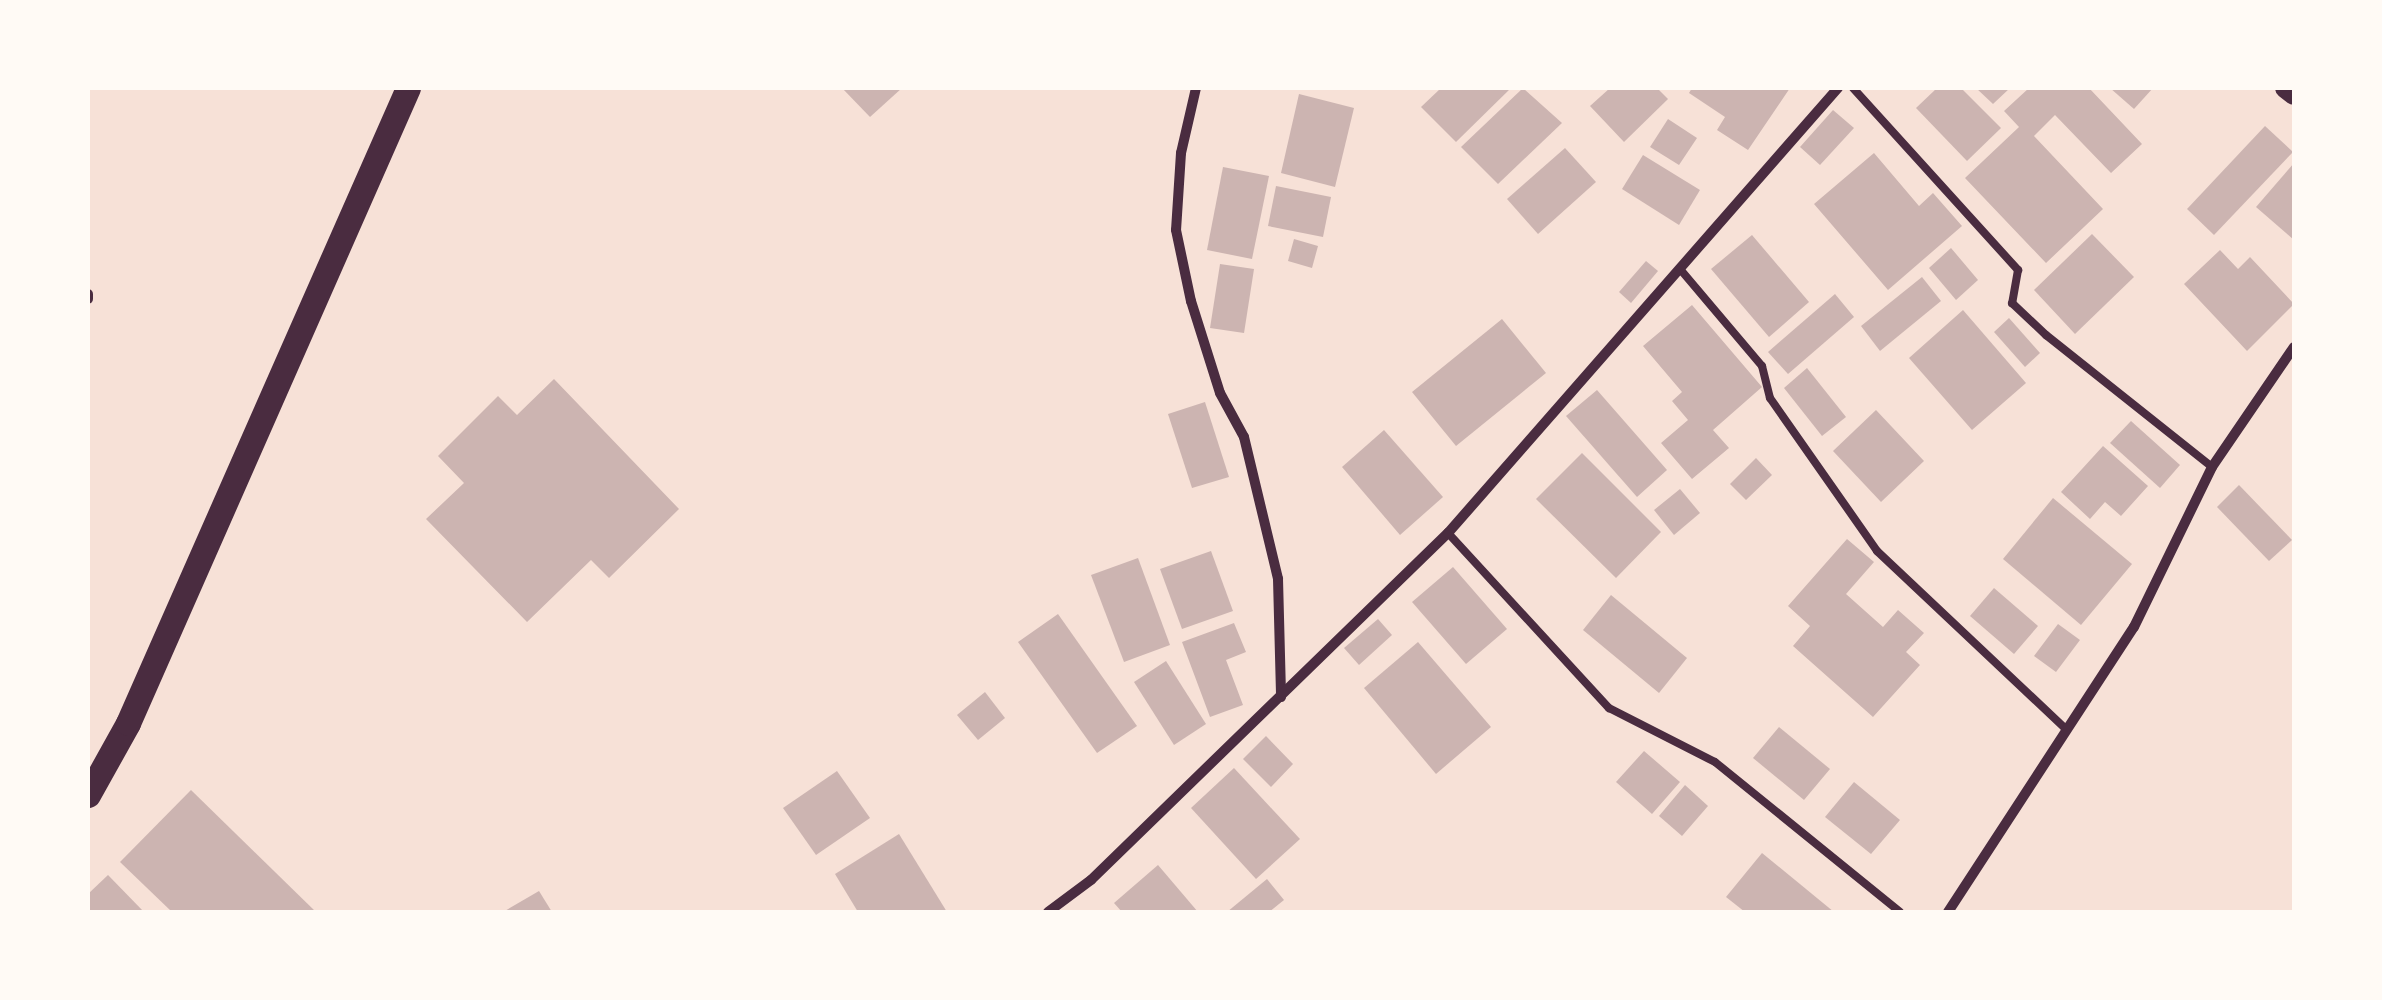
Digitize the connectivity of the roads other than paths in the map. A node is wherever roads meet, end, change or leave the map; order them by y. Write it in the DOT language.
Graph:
graph roads {
  1 [pos="408,88"];
  2 [pos="1196,88"];
  3 [pos="1838,88"];
  4 [pos="1854,88"];
  5 [pos="2285,88"];
  6 [pos="2294,95"];
  7 [pos="1680,269"];
  8 [pos="2294,347"];
  9 [pos="2212,466"];
  10 [pos="1448,534"];
  11 [pos="1281,697"];
  12 [pos="2066,730"];
  13 [pos="88,795"];
  14 [pos="1048,912"];
  15 [pos="1900,912"];
  16 [pos="1948,912"];
  1 -- 13 [label="main road"];
  2 -- 11 [label="street"];
  3 -- 7 [label="street"];
  4 -- 9 [label="lane"];
  5 -- 6 [label="main road"];
  7 -- 10 [label="street"];
  7 -- 12 [label="lane"];
  8 -- 9 [label="street"];
  9 -- 12 [label="street"];
  10 -- 11 [label="street"];
  10 -- 15 [label="lane"];
  11 -- 14 [label="street"];
  12 -- 16 [label="street"];
}
